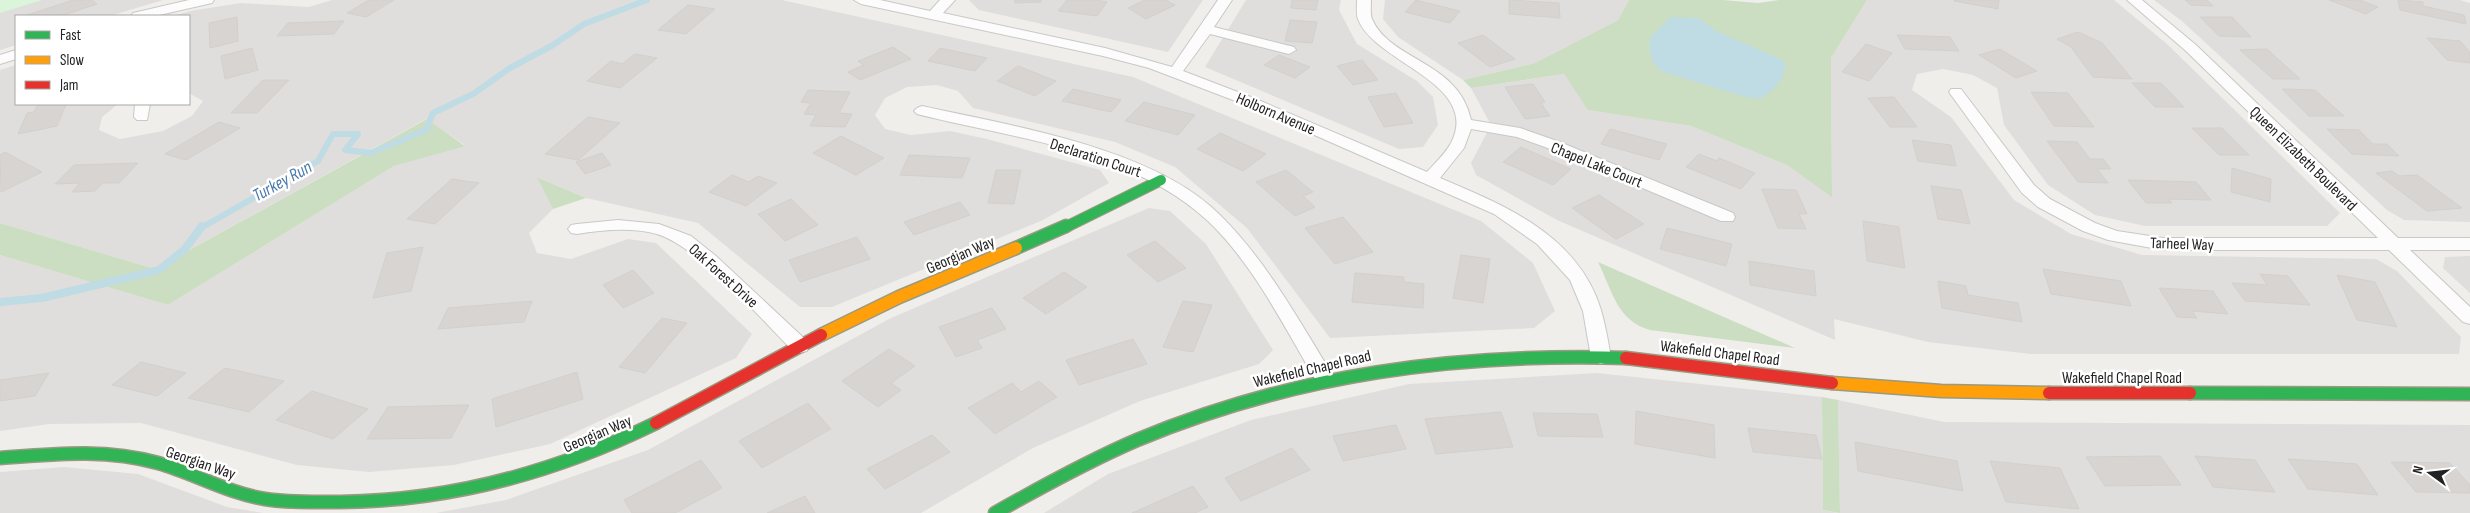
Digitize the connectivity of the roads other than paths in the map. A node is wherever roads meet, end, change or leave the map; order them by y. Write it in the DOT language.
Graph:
graph roads {
  1 [pos="207,0"];
  2 [pos="861,0"];
  3 [pos="948,0"];
  4 [pos="1226,0"];
  5 [pos="1364,0"];
  6 [pos="2134,0"];
  7 [pos="142,15"];
  8 [pos="934,15"];
  9 [pos="1206,29"];
  10 [pos="1289,50"];
  11 [pos="15,54"];
  12 [pos="0,60"];
  13 [pos="1175,72"];
  14 [pos="1956,92"];
  15 [pos="922,111"];
  16 [pos="1464,123"];
  17 [pos="1430,179"];
  18 [pos="1161,180"];
  19 [pos="1727,217"];
  20 [pos="577,229"];
  21 [pos="2392,243"];
  22 [pos="2470,244"];
  23 [pos="2470,318"];
  24 [pos="800,346"];
  25 [pos="1601,357"];
  26 [pos="1325,379"];
  27 [pos="2470,394"];
  28 [pos="0,458"];
  29 [pos="995,513"];
  1 -- 7 [label="street"];
  2 -- 8 [label="street, Holborn Avenue"];
  3 -- 8 [label="street"];
  4 -- 9 [label="street"];
  5 -- 16 [label="street"];
  6 -- 21 [label="street, Queen Elizabeth Boulevard"];
  8 -- 13 [label="street, Holborn Avenue"];
  9 -- 10 [label="street"];
  9 -- 13 [label="street"];
  11 -- 12 [label="street"];
  13 -- 17 [label="street, Holborn Avenue"];
  14 -- 21 [label="street, Tarheel Way"];
  15 -- 18 [label="street, Declaration Court"];
  16 -- 17 [label="street"];
  16 -- 19 [label="street, Chapel Lake Court"];
  17 -- 25 [label="street, Holborn Avenue"];
  18 -- 24 [label="main road, Georgian Way"];
  18 -- 26 [label="street, Declaration Court"];
  20 -- 24 [label="street, Oak Forest Drive"];
  21 -- 22 [label="street, Tarheel Way"];
  21 -- 23 [label="street, Queen Elizabeth Boulevard"];
  24 -- 28 [label="main road, Georgian Way"];
  25 -- 26 [label="main road, Wakefield Chapel Road"];
  25 -- 27 [label="main road, Wakefield Chapel Road"];
  26 -- 29 [label="main road, Wakefield Chapel Road"];
}
